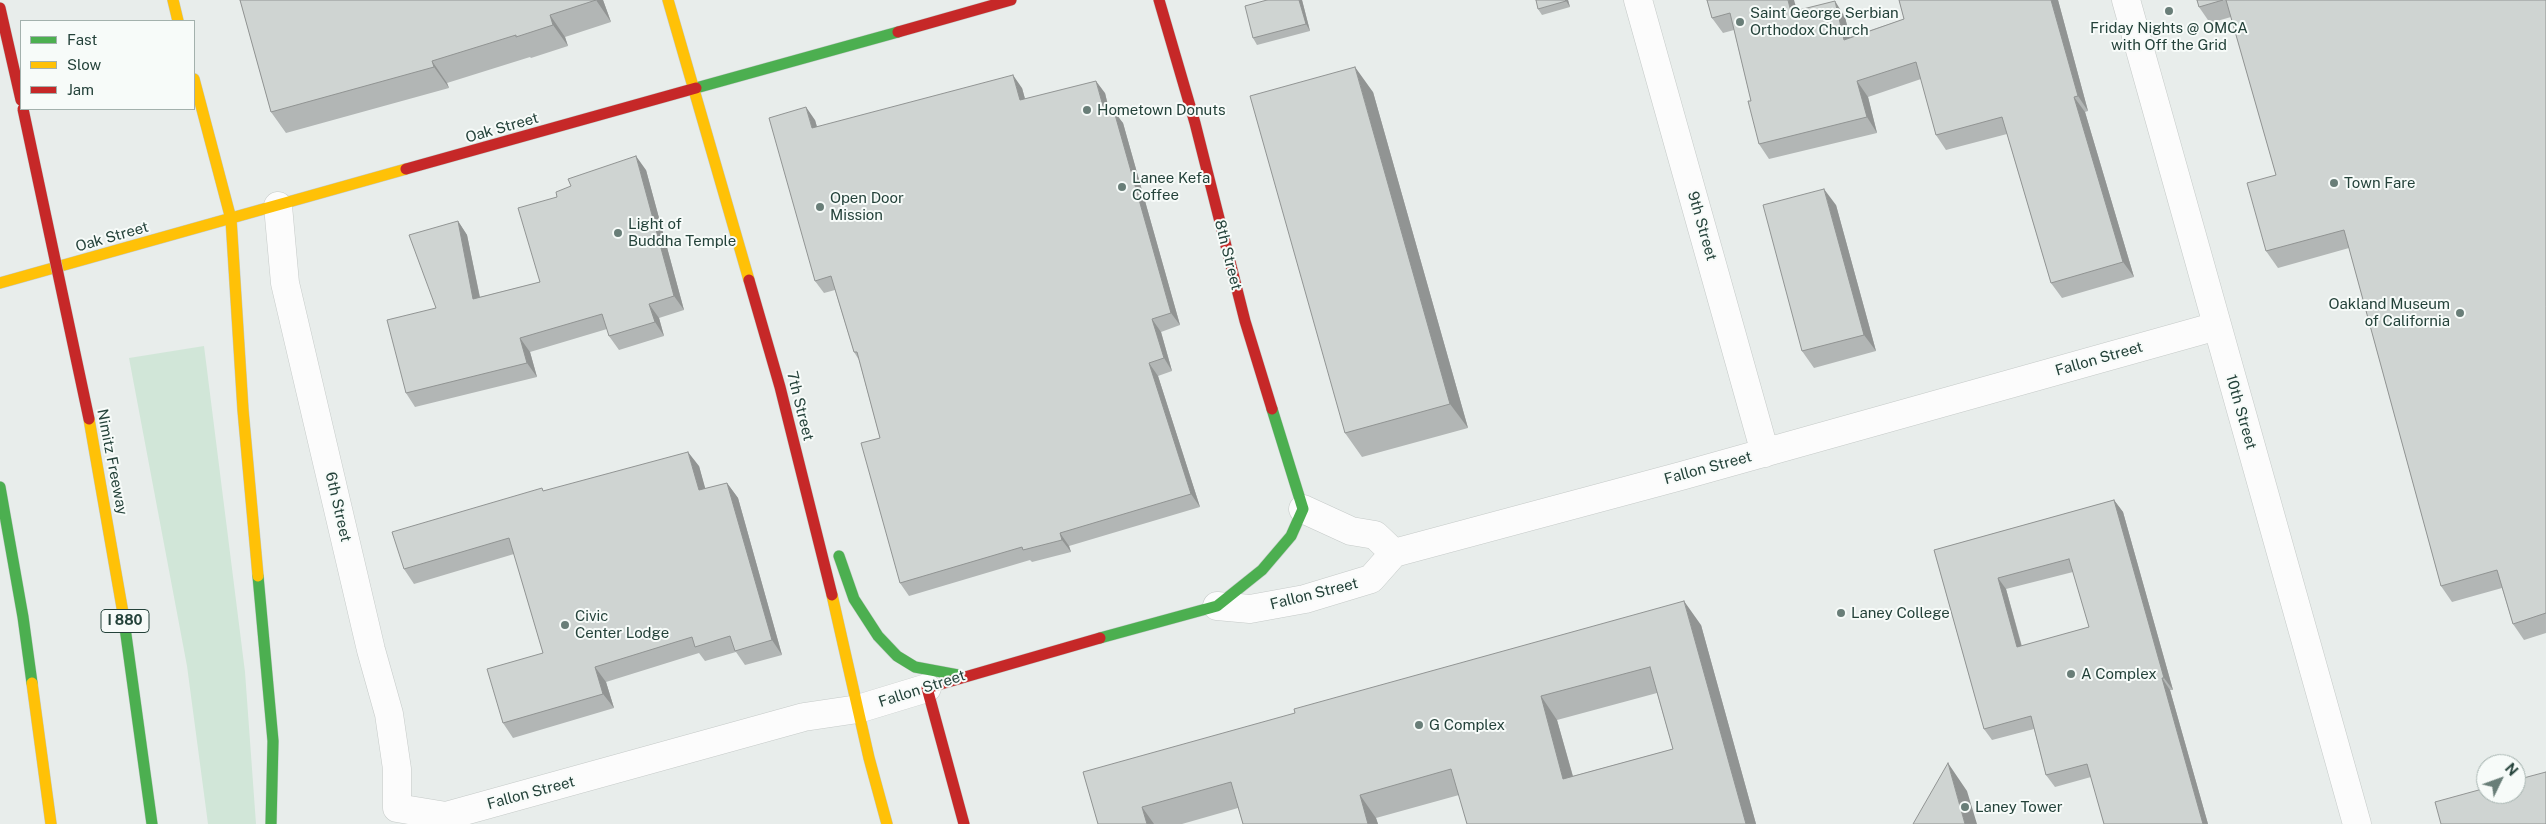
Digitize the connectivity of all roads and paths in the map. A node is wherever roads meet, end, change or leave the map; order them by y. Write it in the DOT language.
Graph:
graph roads {
  1 [pos="173,0"];
  2 [pos="668,0"];
  3 [pos="1011,0"];
  4 [pos="1159,0"];
  5 [pos="1638,0"];
  6 [pos="2126,0"];
  7 [pos="0,8"];
  8 [pos="178,20"];
  9 [pos="195,83"];
  10 [pos="693,89"];
  11 [pos="20,96"];
  12 [pos="23,110"];
  13 [pos="278,206"];
  14 [pos="231,219"];
  15 [pos="0,283"];
  16 [pos="2217,326"];
  17 [pos="780,387"];
  18 [pos="1765,453"];
  19 [pos="0,487"];
  20 [pos="1303,509"];
  21 [pos="825,516"];
  22 [pos="835,544"];
  23 [pos="1394,553"];
  24 [pos="1217,606"];
  25 [pos="963,676"];
  26 [pos="927,688"];
  27 [pos="858,709"];
  28 [pos="397,808"];
  29 [pos="51,824"];
  30 [pos="152,824"];
  31 [pos="271,824"];
  32 [pos="887,824"];
  33 [pos="964,824"];
  34 [pos="2357,824"];
  1 -- 8 [label="main road"];
  2 -- 10 [label="main road, 7th Street"];
  3 -- 10 [label="main road, Oak Street"];
  4 -- 20 [label="main road, 8th Street"];
  5 -- 18 [label="street, 9th Street"];
  6 -- 16 [label="street, 10th Street"];
  7 -- 11 [label="main road"];
  9 -- 14 [label="main road"];
  10 -- 13 [label="main road, Oak Street"];
  10 -- 17 [label="main road, 7th Street"];
  12 -- 30 [label="main road, Nimitz Freeway / I 880, bridge"];
  13 -- 14 [label="main road, Oak Street"];
  13 -- 28 [label="street, 6th Street"];
  14 -- 15 [label="main road, Oak Street"];
  14 -- 31 [label="main road"];
  16 -- 18 [label="street, Fallon Street"];
  16 -- 34 [label="street, 10th Street"];
  17 -- 21 [label="main road"];
  17 -- 27 [label="main road, 7th Street"];
  18 -- 23 [label="street, Fallon Street"];
  19 -- 29 [label="main road"];
  20 -- 23 [label="street"];
  20 -- 24 [label="main road"];
  22 -- 25 [label="main road"];
  23 -- 24 [label="street, Fallon Street"];
  24 -- 25 [label="main road, Fallon Street"];
  25 -- 26 [label="main road, Fallon Street"];
  26 -- 27 [label="street, Fallon Street"];
  26 -- 33 [label="main road"];
  27 -- 28 [label="street, Fallon Street"];
  27 -- 32 [label="main road, 7th Street"];
}
